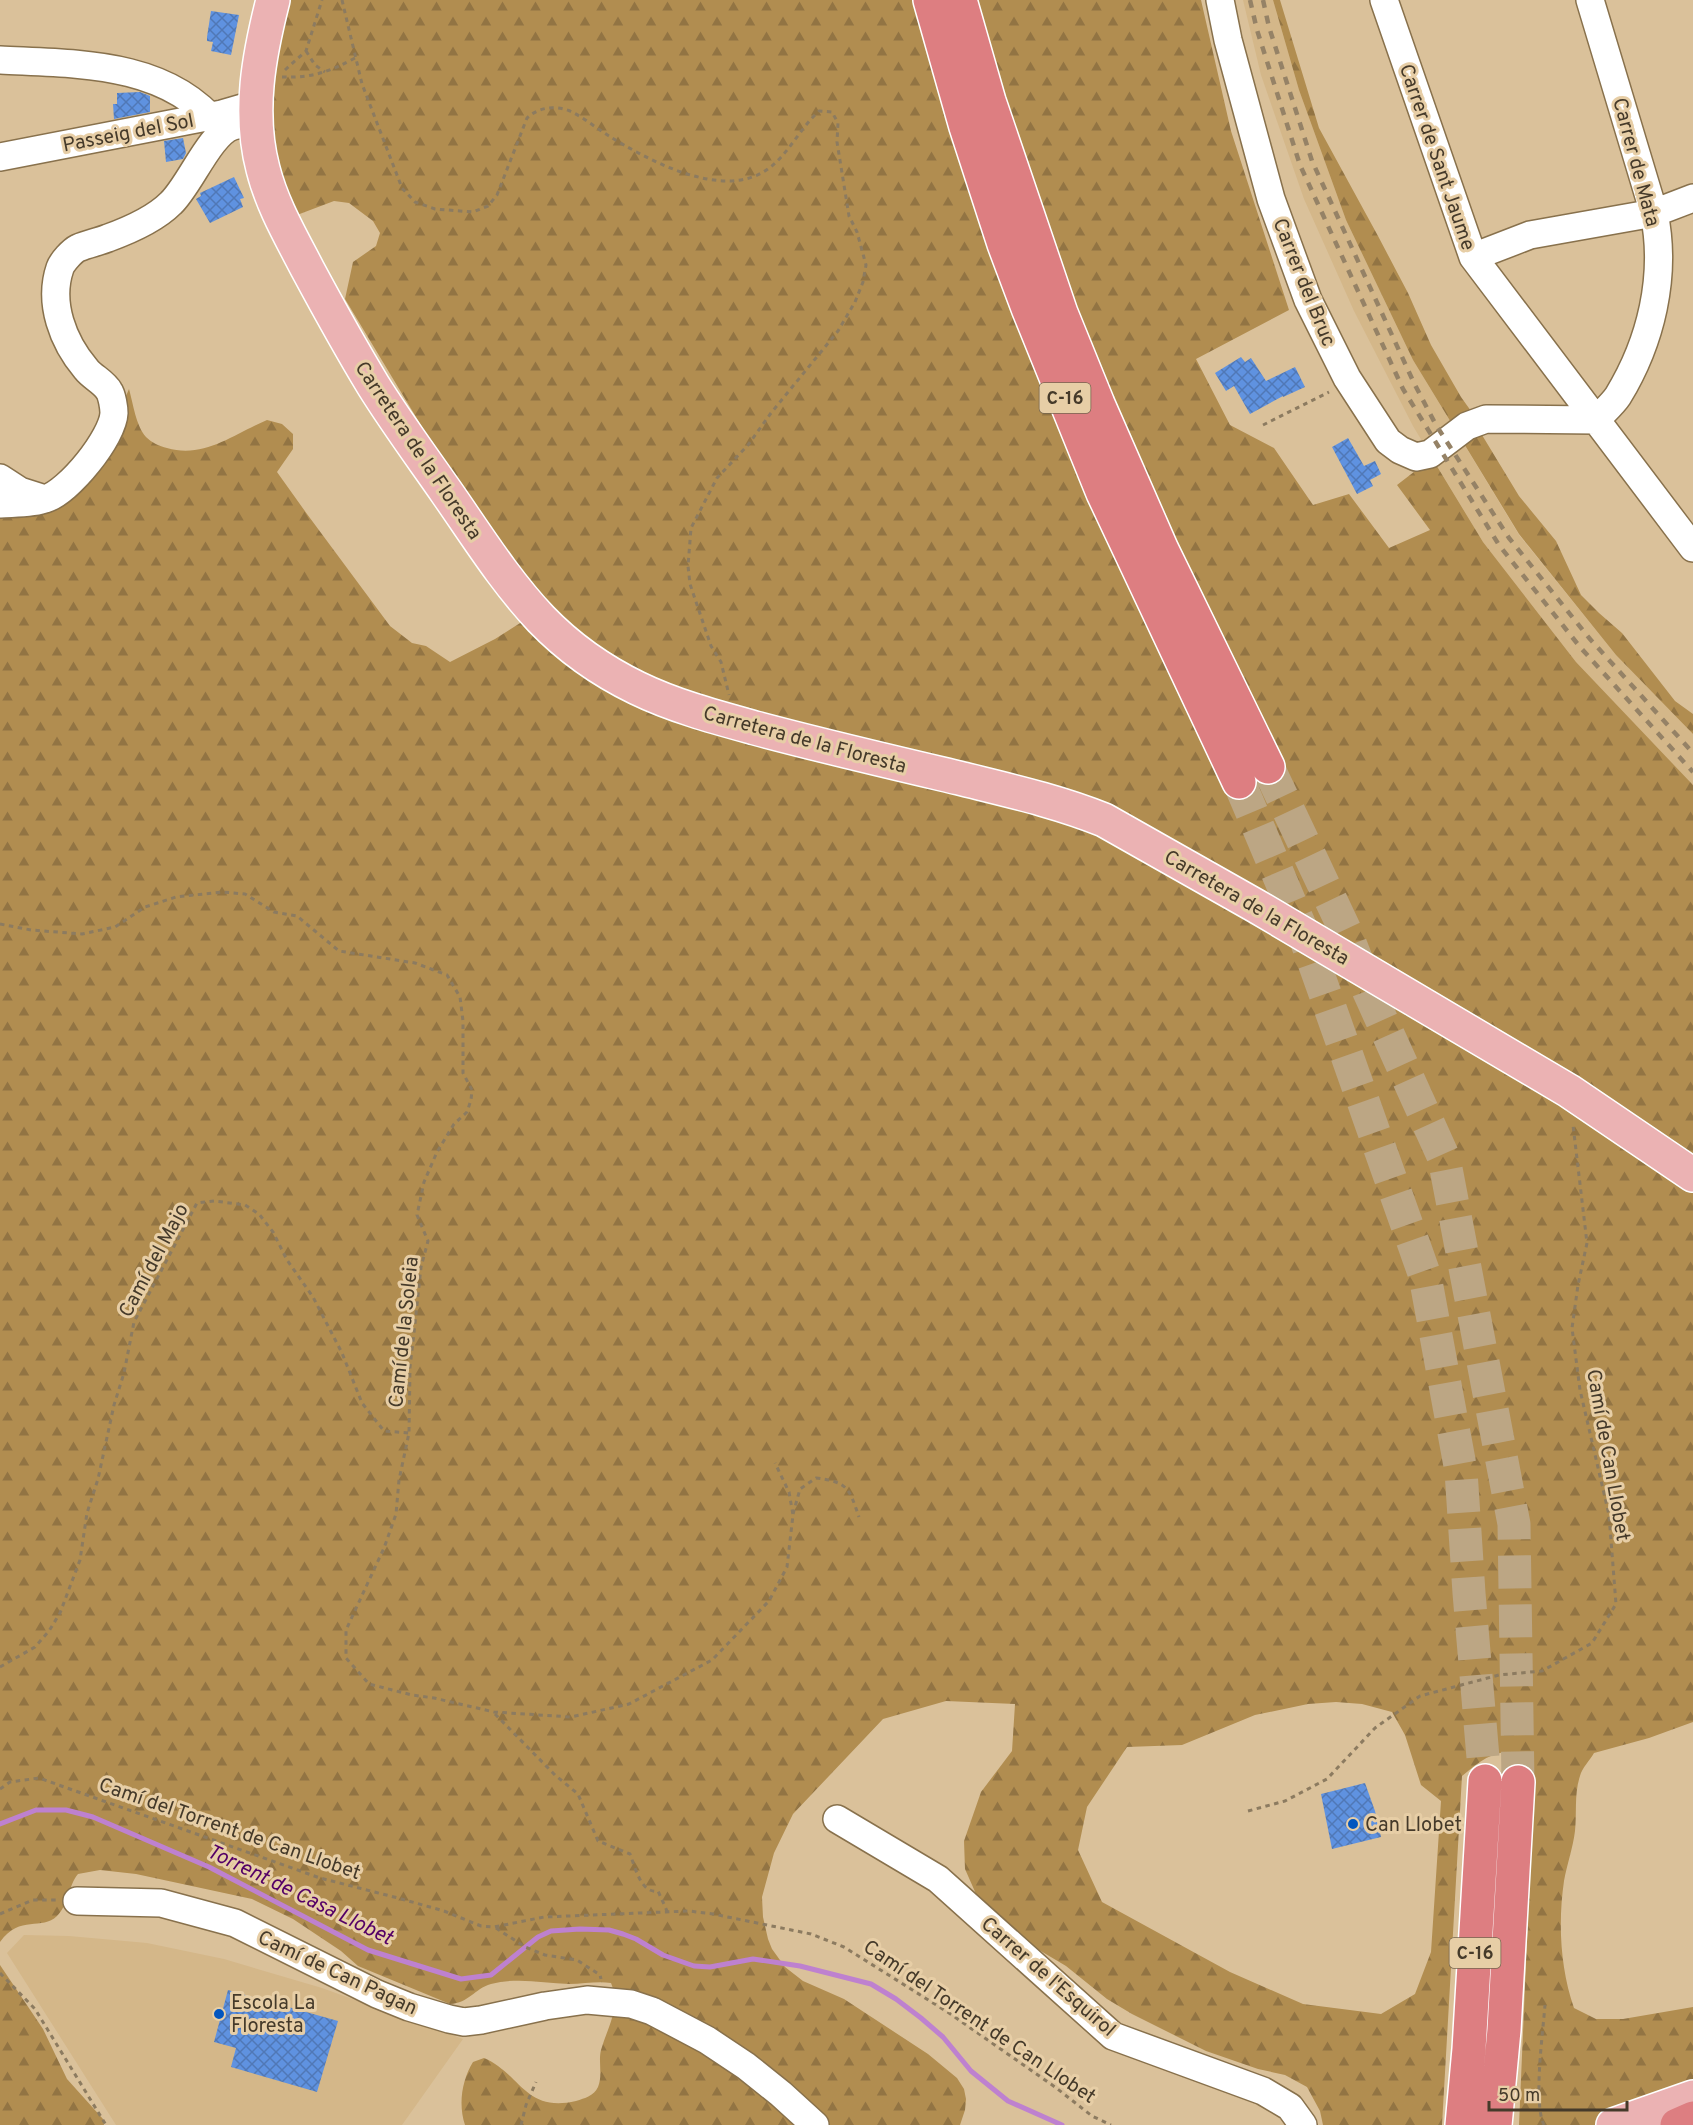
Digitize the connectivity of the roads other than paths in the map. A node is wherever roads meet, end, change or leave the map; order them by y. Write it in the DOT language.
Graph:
graph roads {
  1 [pos="273,0"];
  2 [pos="930,0"];
  3 [pos="960,0"];
  4 [pos="1220,0"];
  5 [pos="1384,0"];
  6 [pos="1590,0"];
  7 [pos="0,60"];
  8 [pos="256,114"];
  9 [pos="217,124"];
  10 [pos="0,157"];
  11 [pos="1693,198"];
  12 [pos="1654,213"];
  13 [pos="1473,257"];
  14 [pos="1596,420"];
  15 [pos="0,478"];
  16 [pos="53,494"];
  17 [pos="0,504"];
  18 [pos="1688,533"];
  19 [pos="1268,767"];
  20 [pos="1239,782"];
  21 [pos="1693,1175"];
  22 [pos="1485,1781"];
  23 [pos="1518,1782"];
  24 [pos="837,1819"];
  25 [pos="76,1901"];
  26 [pos="1693,2097"];
  27 [pos="1693,2118"];
  28 [pos="815,2125"];
  29 [pos="1303,2125"];
  30 [pos="1462,2125"];
  31 [pos="1494,2125"];
  32 [pos="1613,2125"];
  33 [pos="1677,2125"];
  1 -- 8 [label="main road, Carretera de la Floresta"];
  2 -- 20 [label="highway, C-16"];
  3 -- 19 [label="highway, C-16"];
  4 -- 14 [label="street, Carrer del Bruc"];
  5 -- 13 [label="street, Carrer de Sant Jaume"];
  6 -- 12 [label="street, Carrer de Mata"];
  7 -- 9 [label="street"];
  8 -- 9 [label="street, Passeig del Sol"];
  8 -- 21 [label="main road, Carretera de la Floresta"];
  9 -- 10 [label="street, Passeig del Sol"];
  9 -- 16 [label="street"];
  11 -- 12 [label="street"];
  12 -- 13 [label="street"];
  12 -- 14 [label="street, Carrer de Mata"];
  13 -- 14 [label="street, Carrer de Sant Jaume"];
  14 -- 18 [label="street, Carrer de Sant Jaume"];
  15 -- 16 [label="street"];
  16 -- 17 [label="street"];
  22 -- 30 [label="highway, C-16"];
  23 -- 31 [label="highway, C-16"];
  24 -- 29 [label="street, Carrer de l'Esquirol"];
  25 -- 28 [label="street, Camí de Can Pagan"];
  26 -- 32 [label="main road"];
  27 -- 33 [label="highway"];
}
